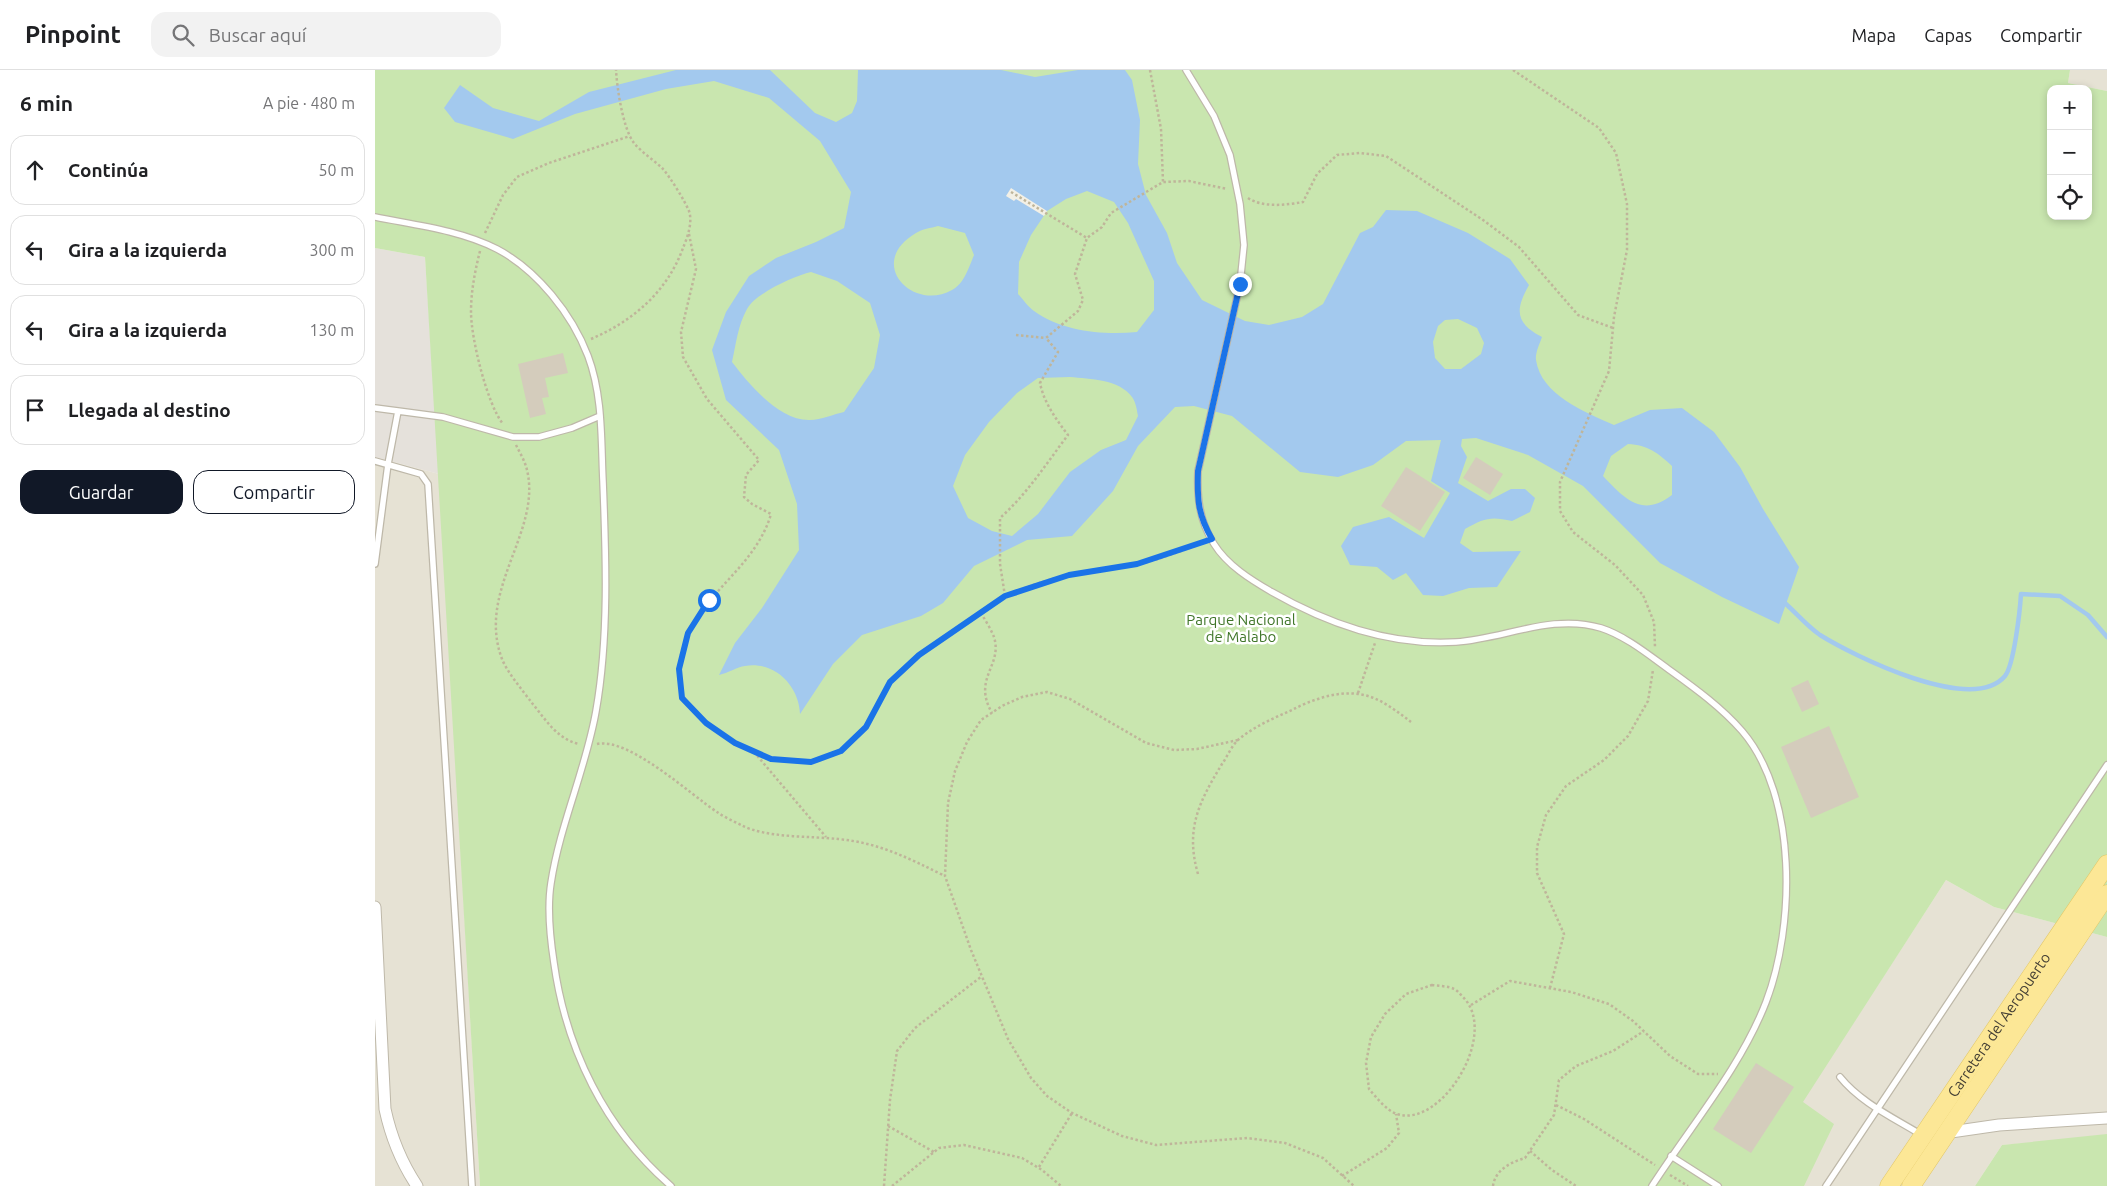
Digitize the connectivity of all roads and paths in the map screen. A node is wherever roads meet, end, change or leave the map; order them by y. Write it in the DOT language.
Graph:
graph roads {
  1 [pos="616,70"];
  2 [pos="1150,70"];
  3 [pos="1186,70"];
  4 [pos="1513,70"];
  5 [pos="631,136"];
  6 [pos="1163,182"];
  7 [pos="1237,191"];
  8 [pos="1011,192"];
  9 [pos="375,217"];
  10 [pos="689,234"];
  11 [pos="1087,238"];
  12 [pos="482,243"];
  13 [pos="1613,328"];
  14 [pos="1017,335"];
  15 [pos="1046,338"];
  16 [pos="581,343"];
  17 [pos="375,408"];
  18 [pos="398,412"];
  19 [pos="600,416"];
  20 [pos="513,437"];
  21 [pos="375,461"];
  22 [pos="388,464"];
  23 [pos="1212,539"];
  24 [pos="375,564"];
  25 [pos="1005,596"];
  26 [pos="981,612"];
  27 [pos="1378,634"];
  28 [pos="1655,660"];
  29 [pos="1358,694"];
  30 [pos="992,713"];
  31 [pos="1411,722"];
  32 [pos="1237,740"];
  33 [pos="587,746"];
  34 [pos="753,751"];
  35 [pos="2107,765"];
  36 [pos="827,838"];
  37 [pos="2107,864"];
  38 [pos="1198,874"];
  39 [pos="945,876"];
  40 [pos="2107,894"];
  41 [pos="375,907"];
  42 [pos="982,976"];
  43 [pos="1550,988"];
  44 [pos="1471,1005"];
  45 [pos="1644,1031"];
  46 [pos="1727,1073"];
  47 [pos="1840,1077"];
  48 [pos="1556,1105"];
  49 [pos="1877,1108"];
  50 [pos="1072,1113"];
  51 [pos="1396,1114"];
  52 [pos="2107,1118"];
  53 [pos="888,1126"];
  54 [pos="1947,1132"];
  55 [pos="1922,1135"];
  56 [pos="1530,1151"];
  57 [pos="934,1152"];
  58 [pos="1671,1156"];
  59 [pos="1039,1168"];
  60 [pos="1663,1170"];
  61 [pos="1342,1176"];
  62 [pos="413,1183"];
  63 [pos="472,1186"];
  64 [pos="671,1186"];
  65 [pos="884,1186"];
  66 [pos="892,1186"];
  67 [pos="1061,1186"];
  68 [pos="1354,1186"];
  69 [pos="1493,1186"];
  70 [pos="1576,1186"];
  71 [pos="1652,1186"];
  72 [pos="1688,1186"];
  73 [pos="1719,1186"];
  74 [pos="1826,1186"];
  75 [pos="1889,1186"];
  76 [pos="1911,1186"];
  1 -- 5 [label="path"];
  2 -- 6 [label="path"];
  3 -- 7 [label="lane"];
  4 -- 13 [label="path"];
  5 -- 10 [label="path"];
  5 -- 12 [label="path"];
  6 -- 7 [label="path"];
  6 -- 11 [label="path"];
  7 -- 13 [label="path"];
  7 -- 23 [label="lane"];
  8 -- 11 [label="path"];
  9 -- 12 [label="lane"];
  10 -- 16 [label="path"];
  10 -- 34 [label="path"];
  11 -- 15 [label="path"];
  12 -- 16 [label="lane"];
  12 -- 20 [label="path"];
  13 -- 28 [label="path"];
  14 -- 15 [label="path"];
  15 -- 25 [label="path"];
  16 -- 19 [label="lane"];
  17 -- 18 [label="lane"];
  18 -- 20 [label="lane"];
  18 -- 22 [label="lane"];
  19 -- 20 [label="lane"];
  19 -- 33 [label="lane"];
  20 -- 33 [label="path"];
  21 -- 22 [label="lane"];
  22 -- 24 [label="lane"];
  22 -- 63 [label="lane"];
  23 -- 25 [label="path"];
  23 -- 27 [label="lane"];
  25 -- 26 [label="path"];
  26 -- 30 [label="path"];
  26 -- 34 [label="path"];
  27 -- 28 [label="lane"];
  27 -- 29 [label="path"];
  28 -- 43 [label="path"];
  28 -- 46 [label="lane"];
  29 -- 31 [label="path"];
  29 -- 32 [label="path"];
  30 -- 32 [label="path"];
  30 -- 39 [label="path"];
  32 -- 38 [label="path"];
  33 -- 36 [label="path"];
  33 -- 64 [label="lane"];
  34 -- 36 [label="path"];
  35 -- 49 [label="lane"];
  36 -- 39 [label="path"];
  37 -- 55 [label="main road, Carretera del Aeropuerto"];
  39 -- 42 [label="path"];
  40 -- 54 [label="main road, Carretera del Aeropuerto"];
  41 -- 62 [label="street"];
  42 -- 50 [label="path"];
  42 -- 53 [label="path"];
  43 -- 44 [label="path"];
  43 -- 45 [label="path"];
  44 -- 51 [label="path"];
  44 -- 51 [label="path"];
  45 -- 46 [label="path"];
  45 -- 48 [label="path"];
  46 -- 58 [label="lane"];
  47 -- 49 [label="lane"];
  48 -- 56 [label="path"];
  48 -- 60 [label="path"];
  49 -- 55 [label="lane"];
  49 -- 74 [label="lane"];
  50 -- 59 [label="path"];
  50 -- 61 [label="path"];
  51 -- 61 [label="path"];
  52 -- 54 [label="street"];
  53 -- 57 [label="path"];
  53 -- 65 [label="path"];
  54 -- 55 [label="street"];
  54 -- 76 [label="main road, Carretera del Aeropuerto"];
  55 -- 75 [label="main road, Carretera del Aeropuerto"];
  56 -- 69 [label="path"];
  56 -- 70 [label="path"];
  57 -- 59 [label="path"];
  57 -- 66 [label="path"];
  58 -- 60 [label="lane"];
  58 -- 73 [label="lane"];
  59 -- 67 [label="path"];
  60 -- 71 [label="lane"];
  60 -- 72 [label="path"];
  61 -- 68 [label="path"];
}
